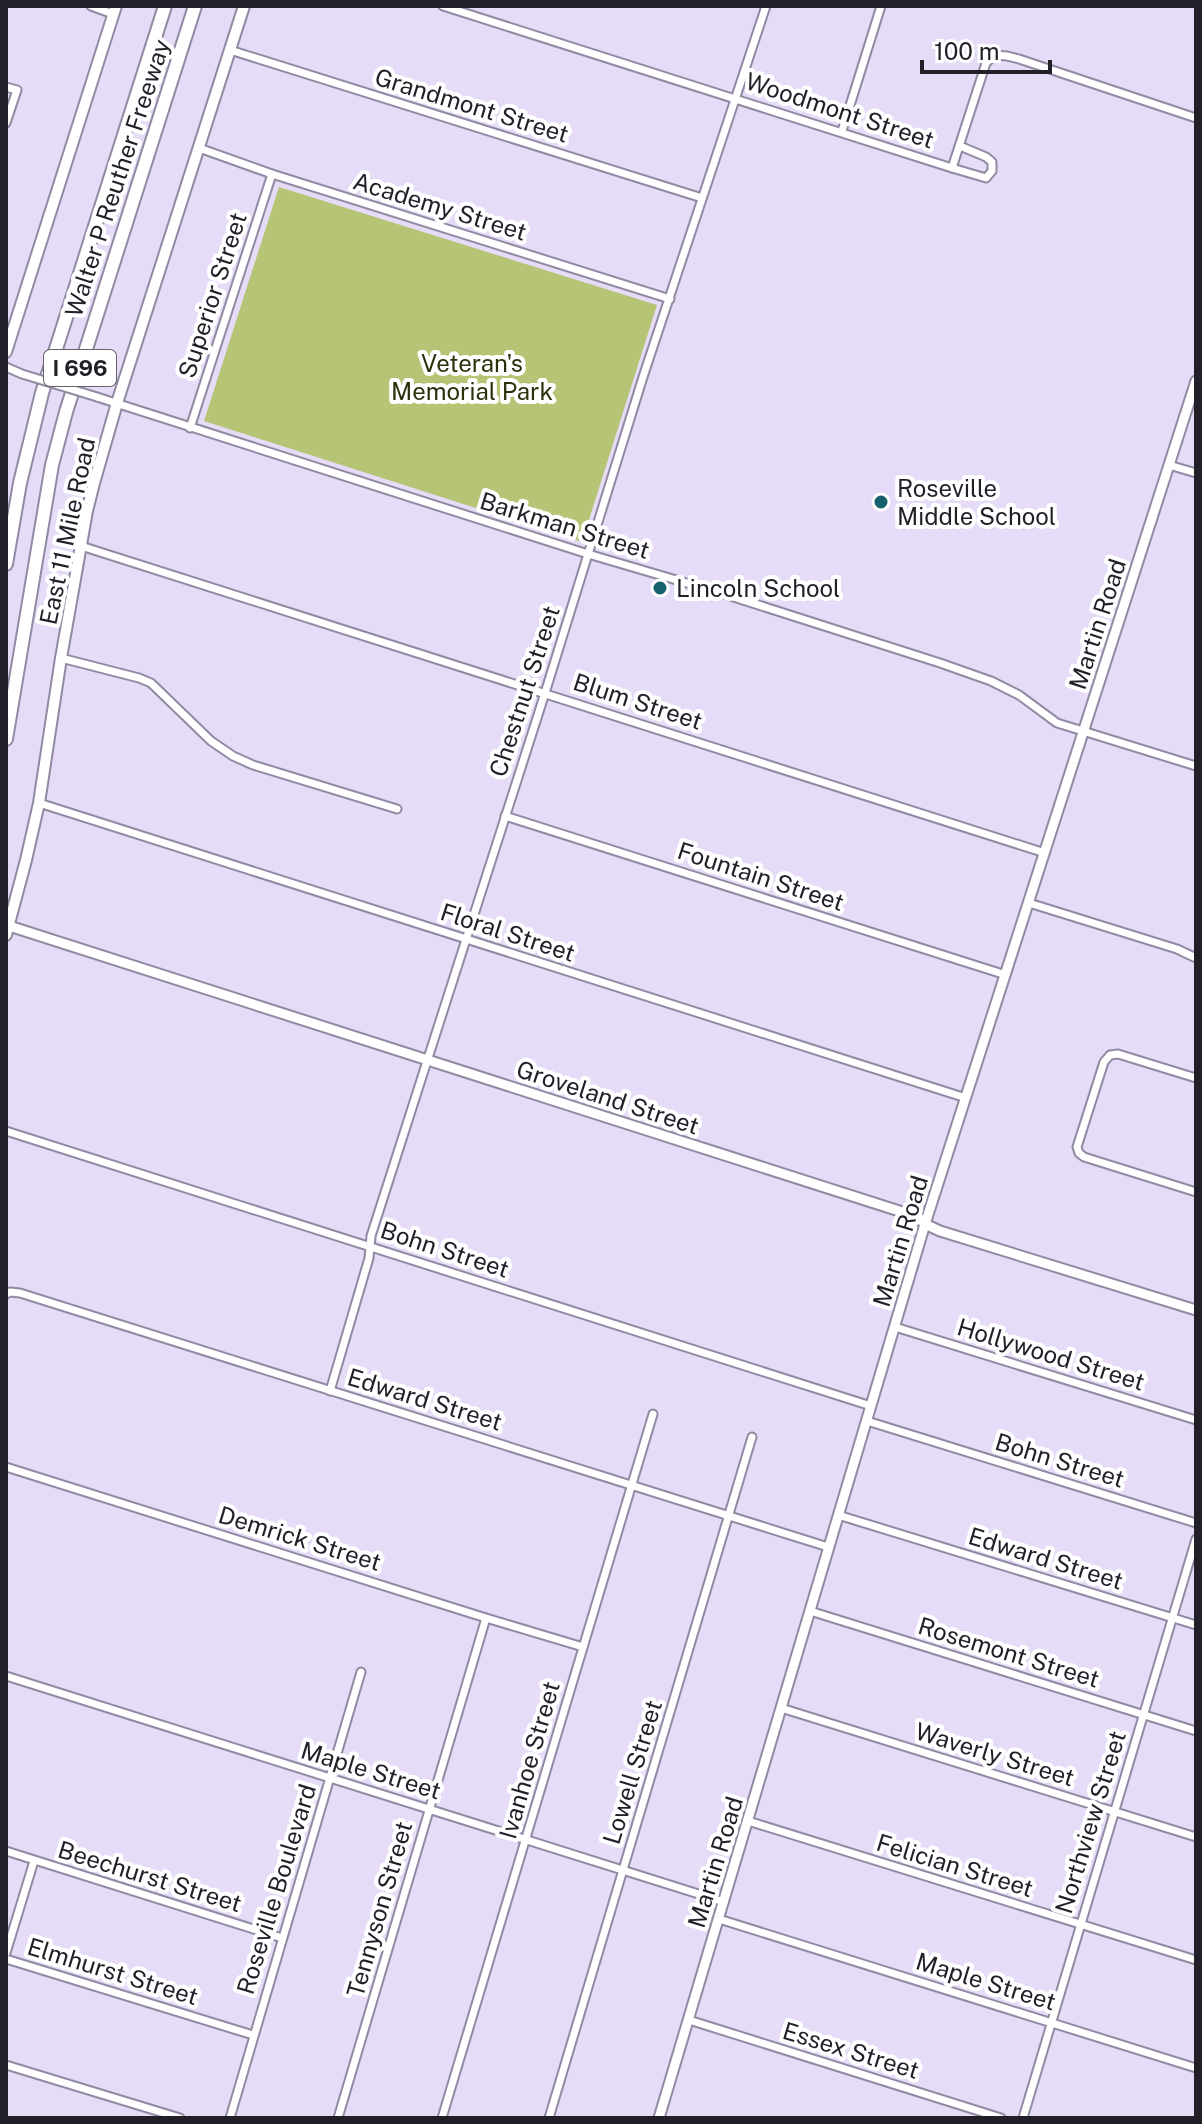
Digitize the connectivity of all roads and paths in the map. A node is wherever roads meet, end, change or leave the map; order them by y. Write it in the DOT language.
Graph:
graph roads {
  1 [pos="91,6"];
  2 [pos="165,6"];
  3 [pos="195,6"];
  4 [pos="244,6"];
  5 [pos="443,6"];
  6 [pos="766,6"];
  7 [pos="881,6"];
  8 [pos="114,10"];
  9 [pos="230,50"];
  10 [pos="6,87"];
  11 [pos="736,98"];
  12 [pos="1196,118"];
  13 [pos="6,123"];
  14 [pos="842,131"];
  15 [pos="960,146"];
  16 [pos="199,148"];
  17 [pos="952,168"];
  18 [pos="272,174"];
  19 [pos="702,198"];
  20 [pos="670,299"];
  21 [pos="6,314"];
  22 [pos="18,317"];
  23 [pos="6,352"];
  24 [pos="6,367"];
  25 [pos="1196,381"];
  26 [pos="117,403"];
  27 [pos="190,428"];
  28 [pos="1169,465"];
  29 [pos="1196,473"];
  30 [pos="81,546"];
  31 [pos="588,554"];
  32 [pos="6,564"];
  33 [pos="61,658"];
  34 [pos="545,693"];
  35 [pos="1084,732"];
  36 [pos="6,739"];
  37 [pos="1196,766"];
  38 [pos="39,803"];
  39 [pos="397,809"];
  40 [pos="505,816"];
  41 [pos="1045,853"];
  42 [pos="1029,903"];
  43 [pos="7,928"];
  44 [pos="466,939"];
  45 [pos="1196,958"];
  46 [pos="1006,975"];
  47 [pos="427,1060"];
  48 [pos="1196,1078"];
  49 [pos="966,1098"];
  50 [pos="6,1131"];
  51 [pos="1196,1192"];
  52 [pos="925,1224"];
  53 [pos="370,1247"];
  54 [pos="8,1293"];
  55 [pos="1196,1310"];
  56 [pos="895,1327"];
  57 [pos="330,1391"];
  58 [pos="871,1406"];
  59 [pos="653,1414"];
  60 [pos="1196,1420"];
  61 [pos="867,1421"];
  62 [pos="752,1437"];
  63 [pos="6,1467"];
  64 [pos="631,1485"];
  65 [pos="838,1515"];
  66 [pos="729,1517"];
  67 [pos="1196,1523"];
  68 [pos="1196,1539"];
  69 [pos="828,1547"];
  70 [pos="810,1611"];
  71 [pos="486,1618"];
  72 [pos="1172,1618"];
  73 [pos="1196,1625"];
  74 [pos="583,1647"];
  75 [pos="361,1672"];
  76 [pos="6,1676"];
  77 [pos="781,1708"];
  78 [pos="1143,1715"];
  79 [pos="1196,1731"];
  80 [pos="330,1778"];
  81 [pos="429,1809"];
  82 [pos="1114,1812"];
  83 [pos="748,1821"];
  84 [pos="1196,1837"];
  85 [pos="526,1840"];
  86 [pos="6,1851"];
  87 [pos="34,1861"];
  88 [pos="623,1871"];
  89 [pos="724,1902"];
  90 [pos="719,1919"];
  91 [pos="1080,1924"];
  92 [pos="282,1938"];
  93 [pos="6,1953"];
  94 [pos="6,1959"];
  95 [pos="1196,1960"];
  96 [pos="689,2020"];
  97 [pos="1051,2023"];
  98 [pos="253,2035"];
  99 [pos="6,2065"];
  100 [pos="1196,2068"];
  101 [pos="180,2118"];
  102 [pos="230,2118"];
  103 [pos="338,2118"];
  104 [pos="442,2118"];
  105 [pos="549,2118"];
  106 [pos="660,2118"];
  107 [pos="1001,2118"];
  108 [pos="1023,2118"];
  1 -- 8 [label="street"];
  2 -- 32 [label="highway, Walter P Reuther Freeway / I 696"];
  3 -- 36 [label="highway, Walter P Reuther Freeway / I 696"];
  4 -- 9 [label="main road, East 11 Mile Road"];
  5 -- 11 [label="street, Woodmont Street"];
  6 -- 11 [label="street, Chestnut Street"];
  7 -- 14 [label="street"];
  8 -- 22 [label="main road"];
  9 -- 16 [label="main road, East 11 Mile Road"];
  9 -- 19 [label="street, Grandmont Street"];
  10 -- 13 [label="street"];
  11 -- 14 [label="street, Woodmont Street"];
  11 -- 19 [label="street, Chestnut Street"];
  12 -- 15 [label="street, Woodmont Street"];
  14 -- 17 [label="street, Woodmont Street"];
  15 -- 17 [label="street, Woodmont Street"];
  15 -- 17 [label="street"];
  16 -- 18 [label="street, Academy Street"];
  16 -- 26 [label="main road, East 11 Mile Road"];
  18 -- 20 [label="street, Academy Street"];
  18 -- 27 [label="street, Superior Street"];
  19 -- 20 [label="street, Chestnut Street"];
  20 -- 31 [label="street, Chestnut Street"];
  21 -- 22 [label="street"];
  22 -- 23 [label="main road"];
  24 -- 26 [label="street, Barkman Street, bridge"];
  25 -- 28 [label="street, Martin Road"];
  26 -- 27 [label="street, Barkman Street"];
  26 -- 30 [label="main road, East 11 Mile Road"];
  27 -- 31 [label="street, Barkman Street"];
  28 -- 29 [label="street"];
  28 -- 35 [label="street, Martin Road"];
  30 -- 33 [label="main road, East 11 Mile Road"];
  30 -- 34 [label="street, Blum Street"];
  31 -- 34 [label="street, Chestnut Street"];
  31 -- 35 [label="street, Barkman Street"];
  33 -- 38 [label="main road, East 11 Mile Road"];
  33 -- 39 [label="street"];
  34 -- 40 [label="street, Chestnut Street"];
  34 -- 41 [label="street, Blum Street"];
  35 -- 37 [label="street, Barkman Street"];
  35 -- 41 [label="street, Martin Road"];
  38 -- 43 [label="main road, East 11 Mile Road"];
  38 -- 44 [label="street, Floral Street"];
  40 -- 44 [label="street, Chestnut Street"];
  40 -- 46 [label="street, Fountain Street"];
  41 -- 42 [label="street, Martin Road"];
  42 -- 45 [label="street"];
  42 -- 46 [label="street, Martin Road"];
  43 -- 47 [label="street, Groveland Street"];
  44 -- 47 [label="street, Chestnut Street"];
  44 -- 49 [label="street, Floral Street"];
  46 -- 49 [label="street, Martin Road"];
  47 -- 52 [label="street, Groveland Street"];
  47 -- 53 [label="street, Chestnut Street"];
  48 -- 51 [label="street"];
  49 -- 52 [label="street, Martin Road"];
  50 -- 53 [label="street, Bohn Street"];
  52 -- 55 [label="street, Groveland Street"];
  52 -- 56 [label="street, Martin Road"];
  53 -- 57 [label="street, Chestnut Street"];
  53 -- 58 [label="street, Bohn Street"];
  54 -- 57 [label="street, Edward Street"];
  56 -- 58 [label="street, Martin Road"];
  56 -- 60 [label="street, Hollywood Street"];
  57 -- 64 [label="street, Edward Street"];
  58 -- 61 [label="street, Martin Road"];
  59 -- 64 [label="street, Ivanhoe Street"];
  61 -- 65 [label="street, Martin Road"];
  61 -- 67 [label="street, Bohn Street"];
  62 -- 66 [label="street, Lowell Street"];
  63 -- 71 [label="street, Demrick Street"];
  64 -- 66 [label="street, Edward Street"];
  64 -- 74 [label="street, Ivanhoe Street"];
  65 -- 69 [label="street, Martin Road"];
  65 -- 72 [label="street, Edward Street"];
  66 -- 69 [label="street, Edward Street"];
  66 -- 88 [label="street, Lowell Street"];
  68 -- 72 [label="street, Northview Street"];
  69 -- 70 [label="street, Martin Road"];
  70 -- 77 [label="street, Martin Road"];
  70 -- 78 [label="street, Rosemont Street"];
  71 -- 74 [label="street, Demrick Street"];
  71 -- 81 [label="street, Tennyson Street"];
  72 -- 73 [label="street, Edward Street"];
  72 -- 78 [label="street, Northview Street"];
  74 -- 85 [label="street, Ivanhoe Street"];
  75 -- 80 [label="street, Roseville Boulevard"];
  76 -- 80 [label="street, Maple Street"];
  77 -- 82 [label="street, Waverly Street"];
  77 -- 83 [label="street, Martin Road"];
  78 -- 79 [label="street, Rosemont Street"];
  78 -- 82 [label="street, Northview Street"];
  80 -- 81 [label="street, Maple Street"];
  80 -- 92 [label="street, Roseville Boulevard"];
  81 -- 85 [label="street, Maple Street"];
  81 -- 103 [label="street, Tennyson Street"];
  82 -- 84 [label="street, Waverly Street"];
  82 -- 91 [label="street, Northview Street"];
  83 -- 89 [label="street, Martin Road"];
  83 -- 91 [label="street, Felician Street"];
  85 -- 88 [label="street, Maple Street"];
  85 -- 104 [label="street, Ivanhoe Street"];
  86 -- 87 [label="street, Beechurst Street"];
  87 -- 92 [label="street, Beechurst Street"];
  87 -- 93 [label="street"];
  88 -- 89 [label="street, Maple Street"];
  88 -- 105 [label="street, Lowell Street"];
  89 -- 90 [label="street, Martin Road"];
  90 -- 96 [label="street, Martin Road"];
  90 -- 97 [label="street, Maple Street"];
  91 -- 95 [label="street, Felician Street"];
  91 -- 97 [label="street, Northview Street"];
  92 -- 98 [label="street, Roseville Boulevard"];
  94 -- 98 [label="street, Elmhurst Street"];
  96 -- 106 [label="street, Martin Road"];
  96 -- 107 [label="street, Essex Street"];
  97 -- 100 [label="street, Maple Street"];
  97 -- 108 [label="street, Northview Street"];
  98 -- 102 [label="street, Roseville Boulevard"];
  99 -- 101 [label="street"];
}
